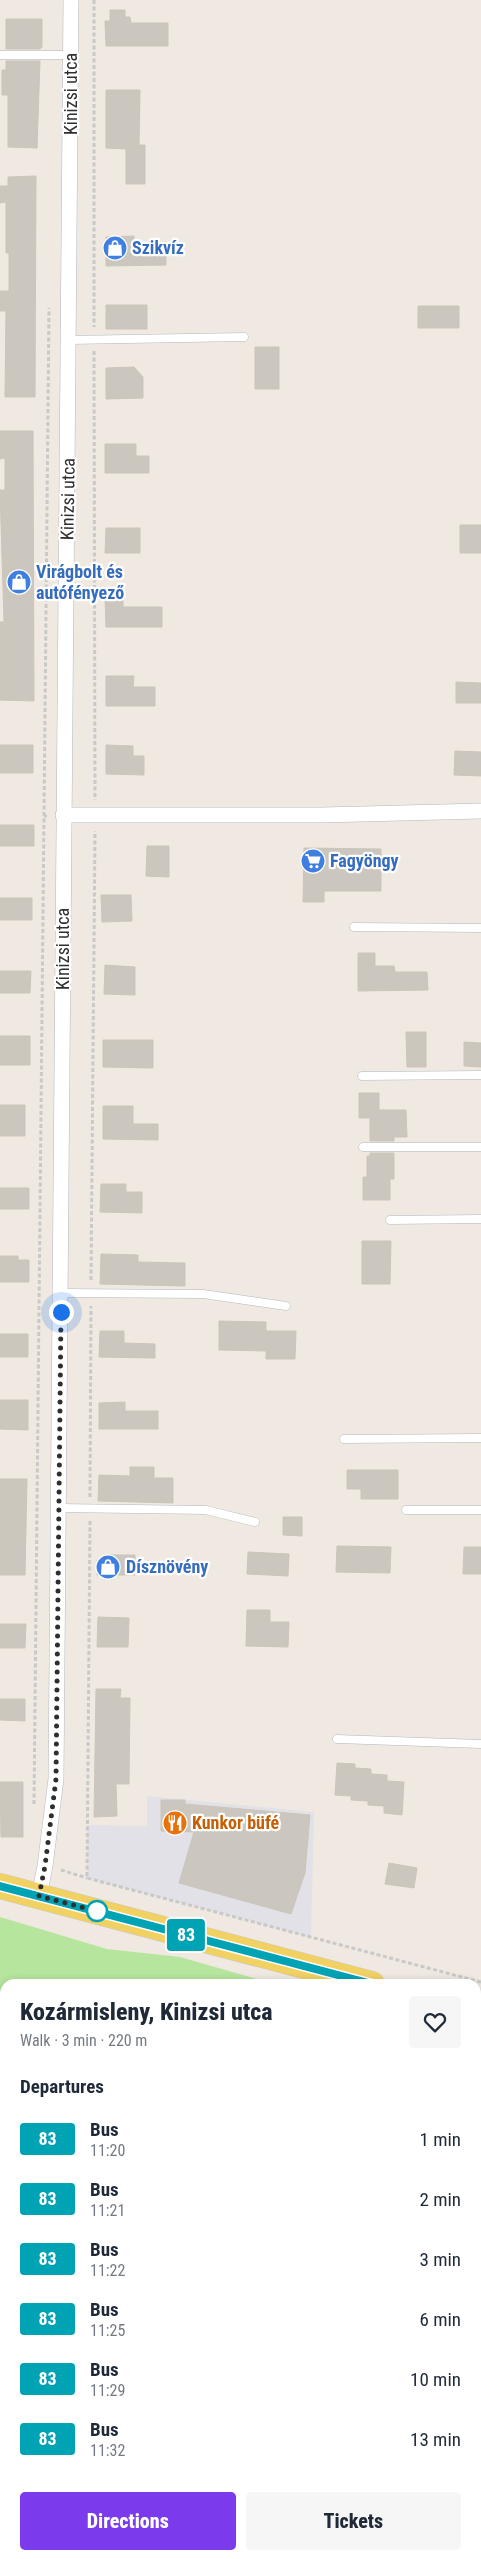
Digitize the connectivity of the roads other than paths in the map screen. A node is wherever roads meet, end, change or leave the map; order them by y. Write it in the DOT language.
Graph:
graph roads {
  1 [pos="71,0"];
  2 [pos="0,55"];
  3 [pos="71,55"];
  4 [pos="244,337"];
  5 [pos="70,340"];
  6 [pos="481,811"];
  7 [pos="63,815"];
  8 [pos="354,927"];
  9 [pos="481,928"];
  10 [pos="481,1075"];
  11 [pos="362,1076"];
  12 [pos="362,1147"];
  13 [pos="481,1147"];
  14 [pos="481,1219"];
  15 [pos="390,1220"];
  16 [pos="61,1292"];
  17 [pos="286,1306"];
  18 [pos="481,1438"];
  19 [pos="344,1439"];
  20 [pos="59,1508"];
  21 [pos="406,1510"];
  22 [pos="481,1510"];
  23 [pos="255,1522"];
  24 [pos="337,1738"];
  25 [pos="481,1744"];
  26 [pos="0,1886"];
  27 [pos="39,1896"];
  28 [pos="353,1979"];
  1 -- 3 [label="street, Kinizsi utca"];
  2 -- 3 [label="lane"];
  3 -- 5 [label="street, Kinizsi utca"];
  4 -- 5 [label="lane"];
  5 -- 7 [label="street, Kinizsi utca"];
  6 -- 7 [label="street"];
  7 -- 16 [label="street, Kinizsi utca"];
  8 -- 9 [label="lane"];
  10 -- 11 [label="lane"];
  12 -- 13 [label="lane"];
  14 -- 15 [label="lane"];
  16 -- 17 [label="lane"];
  16 -- 20 [label="street, Kinizsi utca"];
  18 -- 19 [label="lane"];
  20 -- 23 [label="lane"];
  20 -- 27 [label="street, Kinizsi utca"];
  21 -- 22 [label="lane"];
  24 -- 25 [label="lane"];
  26 -- 27 [label="main road"];
  27 -- 28 [label="main road"];
}
